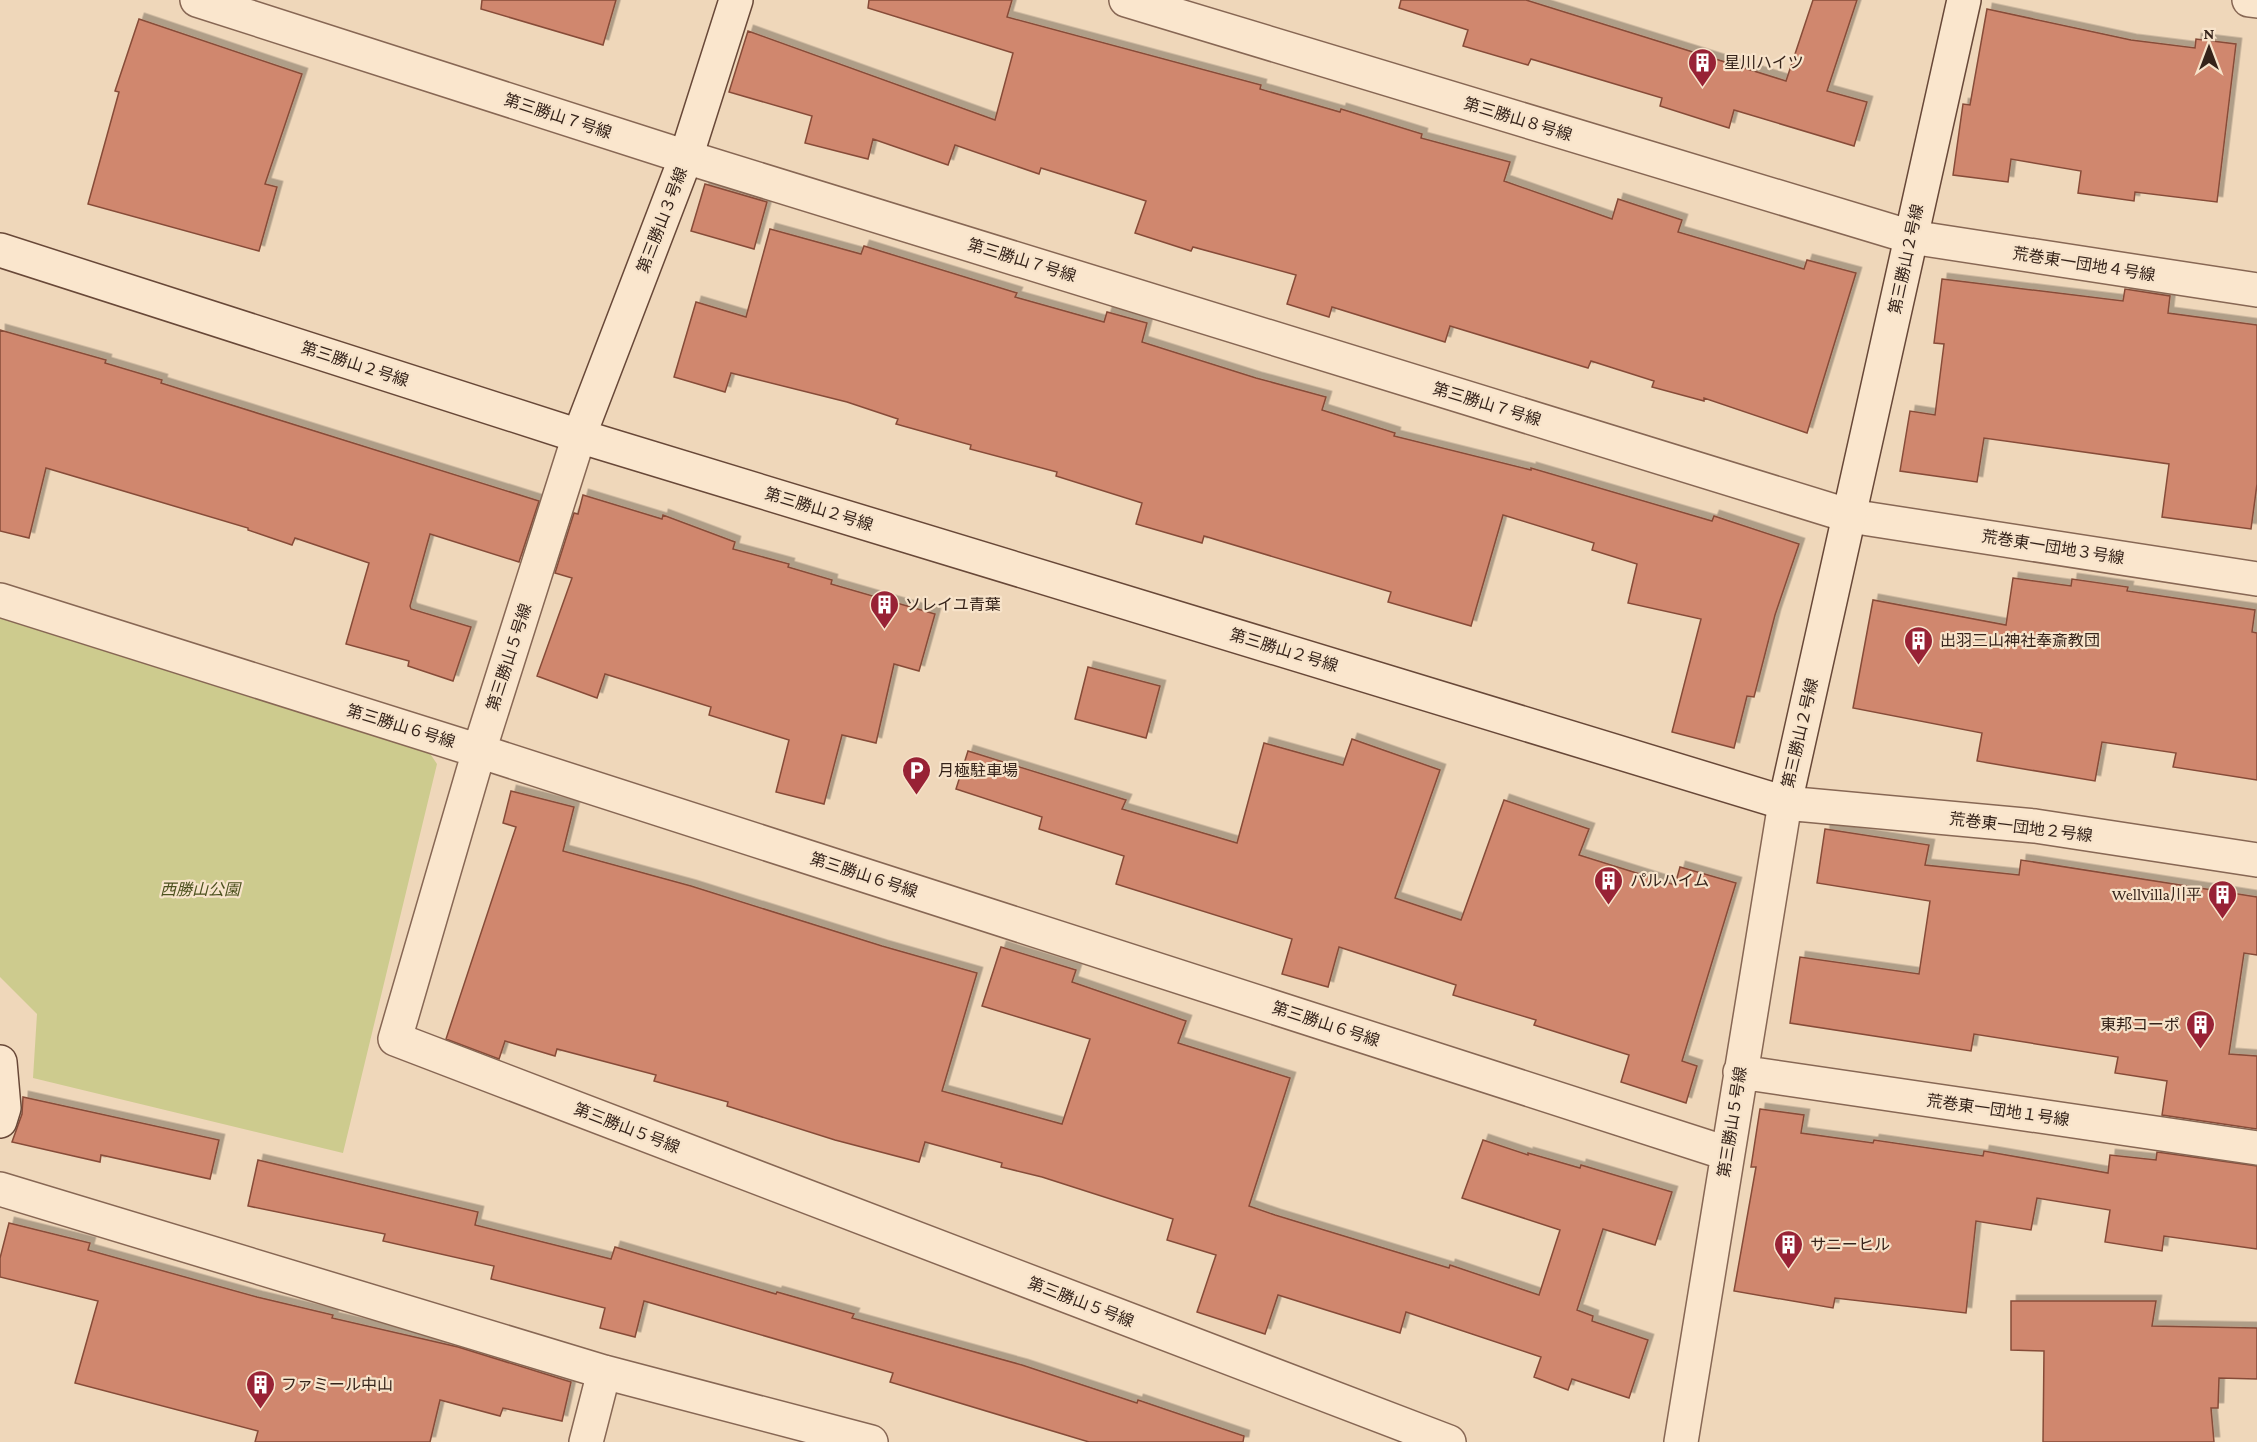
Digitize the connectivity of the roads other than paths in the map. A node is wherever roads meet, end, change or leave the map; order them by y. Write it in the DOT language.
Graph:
graph roads {
  1 [pos="197,0"];
  2 [pos="736,0"];
  3 [pos="1126,0"];
  4 [pos="1964,0"];
  5 [pos="2249,0"];
  6 [pos="2257,1"];
  7 [pos="686,156"];
  8 [pos="1911,237"];
  9 [pos="0,250"];
  10 [pos="2257,290"];
  11 [pos="579,436"];
  12 [pos="1850,516"];
  13 [pos="2257,579"];
  14 [pos="0,600"];
  15 [pos="479,751"];
  16 [pos="1785,802"];
  17 [pos="2257,860"];
  18 [pos="0,1062"];
  19 [pos="1740,1072"];
  20 [pos="0,1121"];
  21 [pos="2257,1148"];
  22 [pos="1726,1154"];
  23 [pos="0,1189"];
  24 [pos="604,1372"];
  25 [pos="586,1442"];
  26 [pos="871,1442"];
  27 [pos="1449,1442"];
  28 [pos="1682,1442"];
  1 -- 7 [label="street, 第三勝山７号線"];
  2 -- 7 [label="street, 第三勝山３号線"];
  3 -- 8 [label="street, 第三勝山８号線"];
  4 -- 8 [label="street, 第三勝山２号線"];
  5 -- 6 [label="street"];
  7 -- 11 [label="street, 第三勝山３号線"];
  7 -- 12 [label="street, 第三勝山７号線"];
  8 -- 10 [label="street, 荒巻東一団地４号線"];
  8 -- 12 [label="street, 第三勝山２号線"];
  9 -- 11 [label="street, 第三勝山２号線"];
  11 -- 15 [label="street, 第三勝山５号線"];
  11 -- 16 [label="street, 第三勝山２号線"];
  12 -- 13 [label="street, 荒巻東一団地３号線"];
  12 -- 16 [label="street, 第三勝山２号線"];
  14 -- 15 [label="street, 第三勝山６号線"];
  15 -- 22 [label="street, 第三勝山６号線"];
  15 -- 27 [label="street, 第三勝山５号線"];
  16 -- 17 [label="street, 荒巻東一団地２号線"];
  16 -- 19 [label="street, 第三勝山５号線"];
  18 -- 20 [label="street"];
  19 -- 21 [label="street, 荒巻東一団地１号線"];
  19 -- 22 [label="street, 第三勝山５号線"];
  22 -- 28 [label="street, 第三勝山５号線"];
  23 -- 24 [label="street"];
  24 -- 25 [label="street"];
  24 -- 26 [label="street"];
}
